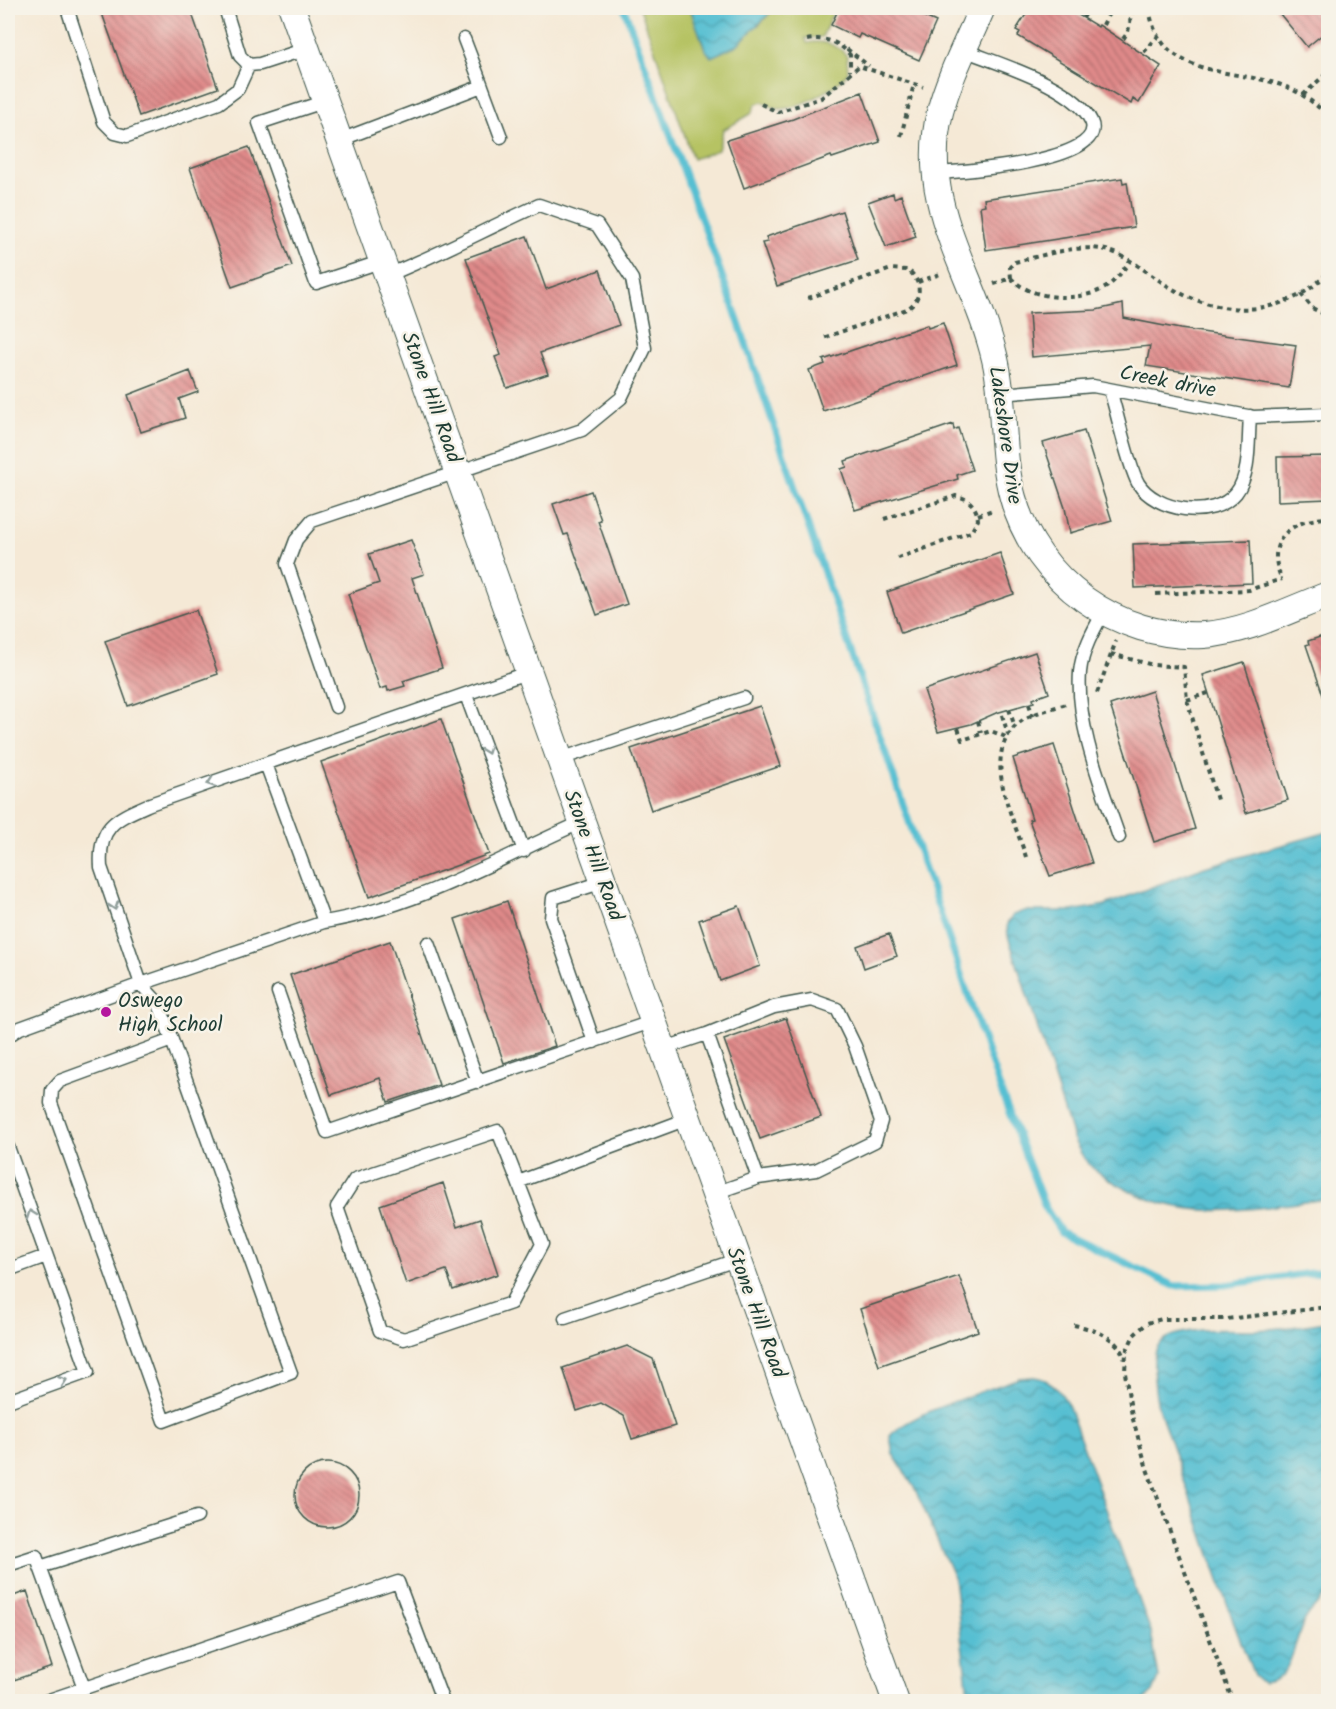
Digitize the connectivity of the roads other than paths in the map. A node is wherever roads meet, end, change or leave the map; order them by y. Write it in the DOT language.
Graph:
graph roads {
  1 [pos="67,8"];
  2 [pos="225,8"];
  3 [pos="982,8"];
  4 [pos="297,9"];
  5 [pos="464,39"];
  6 [pos="306,48"];
  7 [pos="964,50"];
  8 [pos="249,65"];
  9 [pos="482,86"];
  10 [pos="326,101"];
  11 [pos="501,137"];
  12 [pos="339,140"];
  13 [pos="934,173"];
  14 [pos="386,268"];
  15 [pos="1110,390"];
  16 [pos="1001,394"];
  17 [pos="1329,414"];
  18 [pos="1250,416"];
  19 [pos="458,472"];
  20 [pos="1329,595"];
  21 [pos="1103,613"];
  22 [pos="529,672"];
  23 [pos="466,695"];
  24 [pos="744,698"];
  25 [pos="336,707"];
  26 [pos="560,759"];
  27 [pos="266,764"];
  28 [pos="582,822"];
  29 [pos="1119,837"];
  30 [pos="524,851"];
  31 [pos="603,882"];
  32 [pos="324,922"];
  33 [pos="428,943"];
  34 [pos="141,984"];
  35 [pos="279,992"];
  36 [pos="654,1021"];
  37 [pos="707,1034"];
  38 [pos="8,1036"];
  39 [pos="172,1040"];
  40 [pos="594,1042"];
  41 [pos="664,1048"];
  42 [pos="478,1082"];
  43 [pos="690,1118"];
  44 [pos="8,1147"];
  45 [pos="758,1178"];
  46 [pos="518,1182"];
  47 [pos="715,1193"];
  48 [pos="46,1256"];
  49 [pos="739,1259"];
  50 [pos="8,1270"];
  51 [pos="565,1318"];
  52 [pos="8,1401"];
  53 [pos="197,1517"];
  54 [pos="8,1565"];
  55 [pos="40,1567"];
  56 [pos="84,1688"];
  57 [pos="43,1701"];
  58 [pos="443,1701"];
  59 [pos="896,1701"];
  1 -- 8 [label="lane"];
  2 -- 8 [label="lane"];
  3 -- 7 [label="street, Lakeshore Drive"];
  4 -- 6 [label="street, Stone Hill Road"];
  5 -- 9 [label="lane"];
  6 -- 8 [label="lane"];
  6 -- 10 [label="street, Stone Hill Road"];
  7 -- 13 [label="street, Lakeshore Drive"];
  7 -- 13 [label="lane"];
  9 -- 11 [label="lane"];
  9 -- 12 [label="lane"];
  10 -- 12 [label="street, Stone Hill Road"];
  10 -- 14 [label="lane"];
  12 -- 14 [label="street, Stone Hill Road"];
  13 -- 16 [label="street, Lakeshore Drive"];
  14 -- 19 [label="street, Stone Hill Road"];
  14 -- 19 [label="lane"];
  15 -- 16 [label="lane, Creek drive"];
  15 -- 18 [label="lane, Creek drive"];
  15 -- 18 [label="lane"];
  16 -- 21 [label="street, Lakeshore Drive"];
  17 -- 18 [label="lane, Creek drive"];
  19 -- 22 [label="street, Stone Hill Road"];
  19 -- 25 [label="lane"];
  20 -- 21 [label="street, Lakeshore Drive"];
  21 -- 29 [label="lane"];
  22 -- 23 [label="lane"];
  22 -- 26 [label="street, Stone Hill Road"];
  23 -- 27 [label="lane"];
  23 -- 30 [label="lane, one-way"];
  24 -- 26 [label="lane"];
  26 -- 28 [label="street, Stone Hill Road"];
  27 -- 32 [label="lane"];
  27 -- 34 [label="lane, one-way"];
  28 -- 30 [label="lane"];
  28 -- 31 [label="street, Stone Hill Road"];
  30 -- 32 [label="lane"];
  31 -- 36 [label="street, Stone Hill Road"];
  31 -- 40 [label="lane"];
  32 -- 34 [label="lane"];
  33 -- 42 [label="lane"];
  34 -- 38 [label="lane"];
  34 -- 39 [label="lane"];
  35 -- 42 [label="lane"];
  36 -- 40 [label="lane"];
  36 -- 41 [label="street, Stone Hill Road"];
  37 -- 41 [label="lane"];
  37 -- 45 [label="lane"];
  37 -- 45 [label="lane"];
  39 -- 39 [label="lane"];
  40 -- 42 [label="lane"];
  41 -- 43 [label="street, Stone Hill Road"];
  43 -- 46 [label="lane"];
  43 -- 47 [label="street, Stone Hill Road"];
  48 -- 44 [label="lane, one-way"];
  45 -- 47 [label="lane"];
  46 -- 46 [label="lane"];
  47 -- 49 [label="street, Stone Hill Road"];
  48 -- 50 [label="lane"];
  52 -- 48 [label="lane, one-way"];
  49 -- 51 [label="lane"];
  49 -- 59 [label="street, Stone Hill Road"];
  53 -- 55 [label="lane"];
  54 -- 55 [label="lane"];
  55 -- 56 [label="lane"];
  56 -- 57 [label="lane"];
  56 -- 58 [label="lane"];
}
